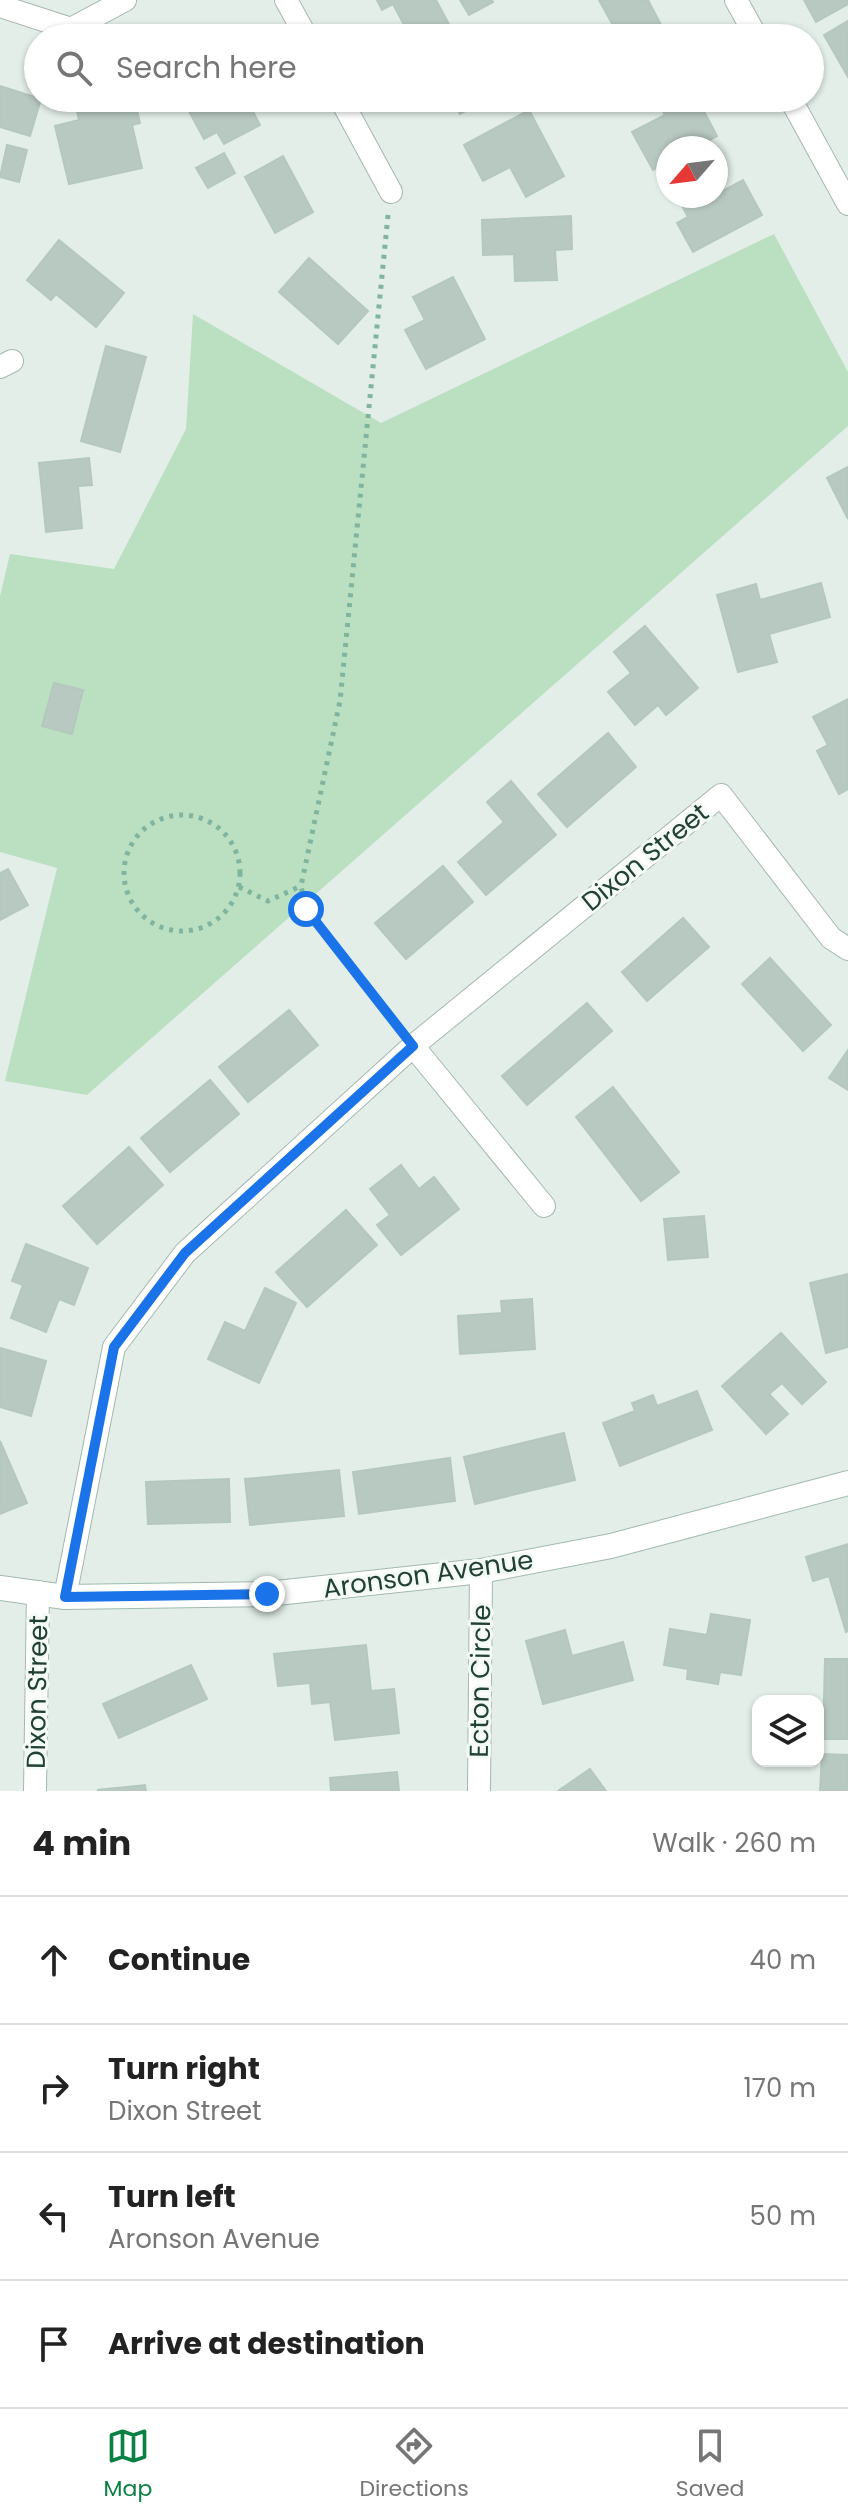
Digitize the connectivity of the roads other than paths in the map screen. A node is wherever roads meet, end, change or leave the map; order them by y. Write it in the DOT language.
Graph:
graph roads {
  1 [pos="125,0"];
  2 [pos="286,0"];
  3 [pos="736,0"];
  4 [pos="0,6"];
  5 [pos="56,24"];
  6 [pos="80,24"];
  7 [pos="299,24"];
  8 [pos="749,24"];
  9 [pos="348,112"];
  10 [pos="798,112"];
  11 [pos="391,192"];
  12 [pos="848,204"];
  13 [pos="848,949"];
  14 [pos="413,1046"];
  15 [pos="544,1206"];
  16 [pos="848,1483"];
  17 [pos="481,1571"];
  18 [pos="0,1588"];
  19 [pos="38,1592"];
  20 [pos="65,1597"];
  21 [pos="35,1791"];
  22 [pos="479,1791"];
  1 -- 6 [label="street"];
  2 -- 7 [label="street"];
  3 -- 8 [label="street"];
  4 -- 5 [label="street"];
  9 -- 11 [label="street"];
  10 -- 12 [label="street"];
  13 -- 14 [label="street, Dixon Street"];
  14 -- 15 [label="street"];
  14 -- 20 [label="street, Dixon Street"];
  16 -- 17 [label="street, Aronson Avenue"];
  17 -- 20 [label="street, Aronson Avenue"];
  17 -- 22 [label="street, Ecton Circle"];
  18 -- 19 [label="street, Aronson Avenue"];
  19 -- 20 [label="street, Aronson Avenue"];
  19 -- 21 [label="street, Dixon Street"];
}
